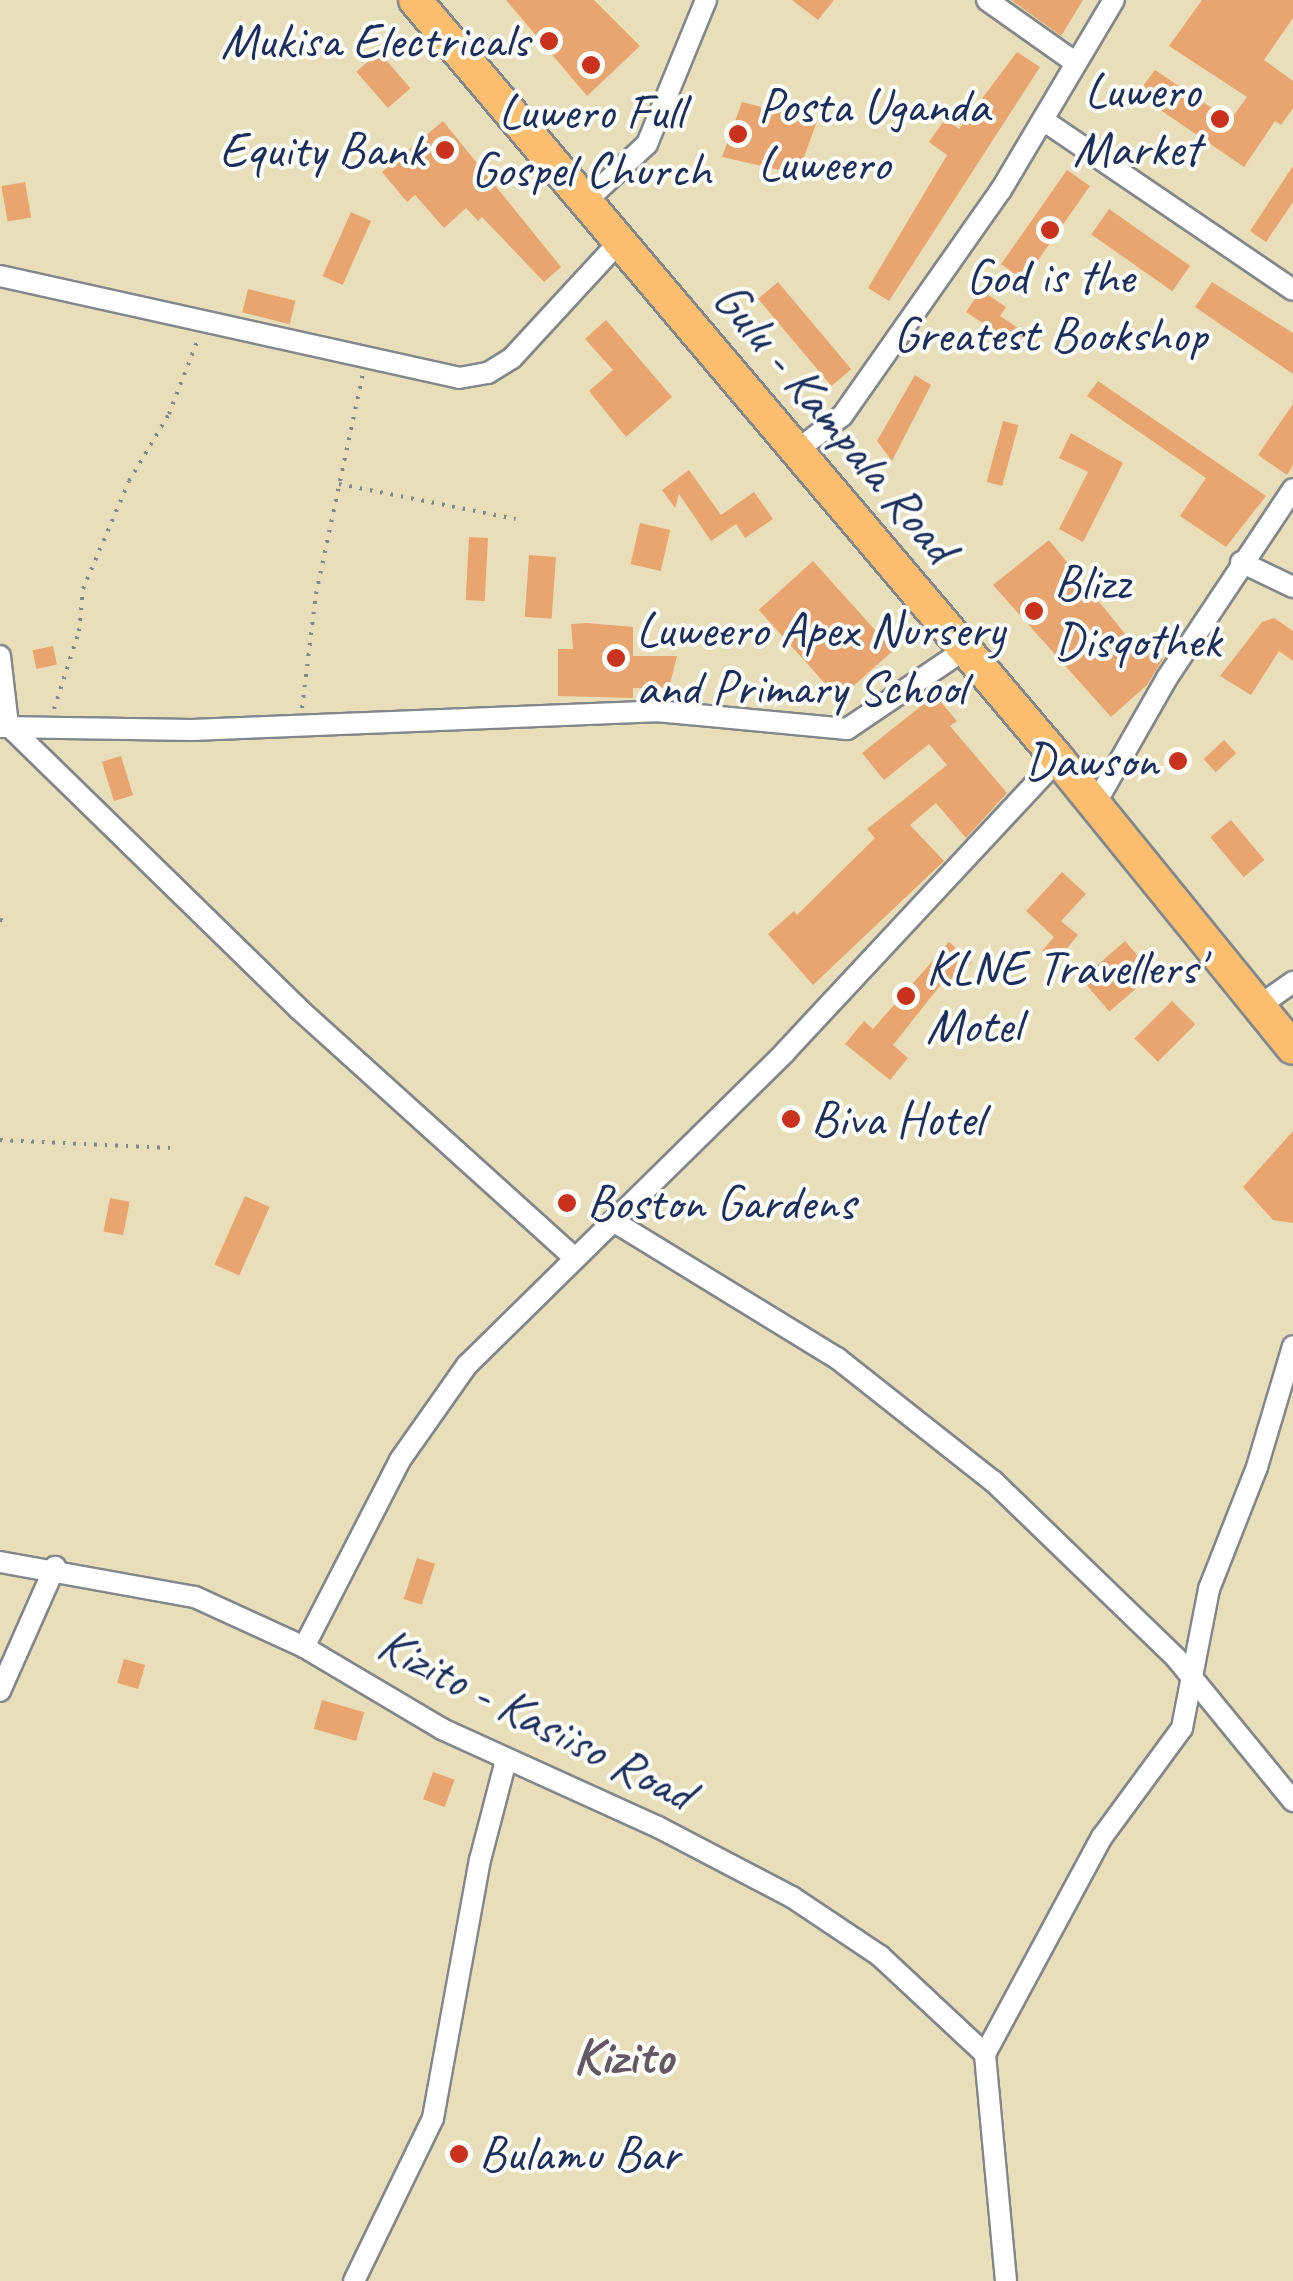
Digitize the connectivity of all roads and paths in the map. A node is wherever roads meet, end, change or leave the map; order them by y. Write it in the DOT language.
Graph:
graph roads {
  1 [pos="415,0"];
  2 [pos="706,0"];
  3 [pos="987,0"];
  4 [pos="1114,0"];
  5 [pos="1076,63"];
  6 [pos="1043,120"];
  7 [pos="585,202"];
  8 [pos="618,243"];
  9 [pos="0,276"];
  10 [pos="1293,290"];
  11 [pos="203,325"];
  12 [pos="366,358"];
  13 [pos="796,451"];
  14 [pos="339,484"];
  15 [pos="1293,490"];
  16 [pos="516,519"];
  17 [pos="1241,562"];
  18 [pos="1293,586"];
  19 [pos="964,650"];
  20 [pos="0,656"];
  21 [pos="300,725"];
  22 [pos="4,726"];
  23 [pos="50,726"];
  24 [pos="1058,758"];
  25 [pos="1094,806"];
  26 [pos="1293,982"];
  27 [pos="1260,1006"];
  28 [pos="1293,1048"];
  29 [pos="0,1140"];
  30 [pos="170,1148"];
  31 [pos="613,1221"];
  32 [pos="572,1256"];
  33 [pos="1293,1346"];
  34 [pos="0,1562"];
  35 [pos="55,1568"];
  36 [pos="304,1647"];
  37 [pos="1194,1680"];
  38 [pos="0,1691"];
  39 [pos="1224,1717"];
  40 [pos="1182,1728"];
  41 [pos="506,1760"];
  42 [pos="1293,1801"];
  43 [pos="986,2054"];
  44 [pos="354,2281"];
  45 [pos="1006,2281"];
  1 -- 7 [label="main road, Gulu - Kampala Road"];
  2 -- 7 [label="street"];
  3 -- 5 [label="street"];
  4 -- 5 [label="street"];
  5 -- 6 [label="street"];
  6 -- 10 [label="street"];
  6 -- 13 [label="street"];
  7 -- 8 [label="main road, Gulu - Kampala Road"];
  8 -- 12 [label="street"];
  8 -- 13 [label="main road, Gulu - Kampala Road"];
  9 -- 11 [label="street"];
  11 -- 12 [label="street"];
  11 -- 23 [label="path"];
  12 -- 14 [label="path"];
  13 -- 19 [label="main road, Gulu - Kampala Road"];
  14 -- 16 [label="path"];
  14 -- 21 [label="path"];
  15 -- 17 [label="street"];
  17 -- 18 [label="street"];
  17 -- 25 [label="street"];
  19 -- 21 [label="street"];
  19 -- 24 [label="main road, Gulu - Kampala Road"];
  20 -- 22 [label="street"];
  21 -- 23 [label="street"];
  22 -- 23 [label="street"];
  22 -- 32 [label="street"];
  24 -- 25 [label="main road, Gulu - Kampala Road"];
  24 -- 31 [label="street"];
  25 -- 27 [label="main road, Gulu - Kampala Road"];
  26 -- 27 [label="street"];
  27 -- 28 [label="main road, Gulu - Kampala Road"];
  29 -- 30 [label="path"];
  31 -- 32 [label="street"];
  31 -- 37 [label="street"];
  32 -- 36 [label="street"];
  33 -- 37 [label="street"];
  34 -- 35 [label="street, Kizito - Kasiiso Road"];
  35 -- 36 [label="street, Kizito - Kasiiso Road"];
  35 -- 38 [label="street"];
  36 -- 41 [label="street, Kizito - Kasiiso Road"];
  37 -- 39 [label="street"];
  37 -- 40 [label="street"];
  39 -- 40 [label="street"];
  39 -- 42 [label="street"];
  40 -- 43 [label="street"];
  41 -- 43 [label="street, Kizito - Kasiiso Road"];
  41 -- 44 [label="street"];
  43 -- 45 [label="street"];
}
